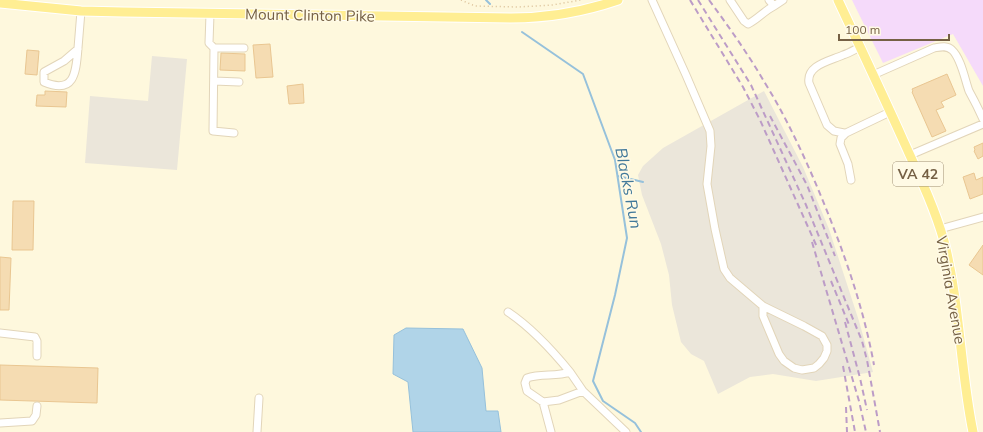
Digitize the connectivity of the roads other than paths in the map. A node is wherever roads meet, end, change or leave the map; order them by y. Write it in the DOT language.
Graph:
graph roads {
  1 [pos="618,0"];
  2 [pos="652,0"];
  3 [pos="730,0"];
  4 [pos="783,0"];
  5 [pos="838,0"];
  6 [pos="0,3"];
  7 [pos="772,3"];
  8 [pos="81,11"];
  9 [pos="210,14"];
  10 [pos="860,47"];
  11 [pos="214,48"];
  12 [pos="244,48"];
  13 [pos="78,49"];
  14 [pos="873,75"];
  15 [pos="214,81"];
  16 [pos="239,82"];
  17 [pos="890,112"];
  18 [pos="983,120"];
  19 [pos="983,124"];
  20 [pos="234,133"];
  21 [pos="844,133"];
  22 [pos="910,155"];
  23 [pos="851,180"];
  24 [pos="983,217"];
  25 [pos="940,229"];
  26 [pos="763,306"];
  27 [pos="508,312"];
  28 [pos="0,333"];
  29 [pos="37,356"];
  30 [pos="570,372"];
  31 [pos="583,391"];
  32 [pos="258,398"];
  33 [pos="544,402"];
  34 [pos="37,406"];
  35 [pos="0,423"];
  36 [pos="257,432"];
  37 [pos="551,432"];
  38 [pos="626,432"];
  39 [pos="973,432"];
  1 -- 9 [label="main road, Mount Clinton Pike"];
  2 -- 26 [label="street"];
  3 -- 7 [label="street"];
  4 -- 7 [label="street"];
  5 -- 10 [label="main road, Virginia Avenue / VA 42"];
  6 -- 8 [label="main road, Mount Clinton Pike"];
  8 -- 9 [label="main road, Mount Clinton Pike"];
  8 -- 13 [label="street"];
  9 -- 11 [label="street"];
  10 -- 14 [label="main road, Virginia Avenue / VA 42"];
  10 -- 21 [label="street"];
  11 -- 12 [label="street"];
  11 -- 15 [label="street"];
  13 -- 13 [label="street"];
  14 -- 17 [label="main road, Virginia Avenue / VA 42"];
  14 -- 18 [label="street"];
  15 -- 16 [label="street"];
  15 -- 20 [label="street"];
  17 -- 21 [label="street"];
  17 -- 22 [label="main road, Virginia Avenue / VA 42"];
  19 -- 22 [label="street"];
  21 -- 23 [label="street"];
  22 -- 25 [label="main road, Virginia Avenue / VA 42"];
  24 -- 25 [label="street"];
  25 -- 39 [label="main road, Virginia Avenue / VA 42"];
  26 -- 26 [label="street"];
  27 -- 30 [label="street"];
  28 -- 29 [label="street"];
  30 -- 31 [label="street"];
  30 -- 33 [label="street"];
  31 -- 33 [label="street"];
  31 -- 38 [label="street"];
  32 -- 36 [label="street"];
  33 -- 37 [label="street"];
  34 -- 35 [label="street"];
}
